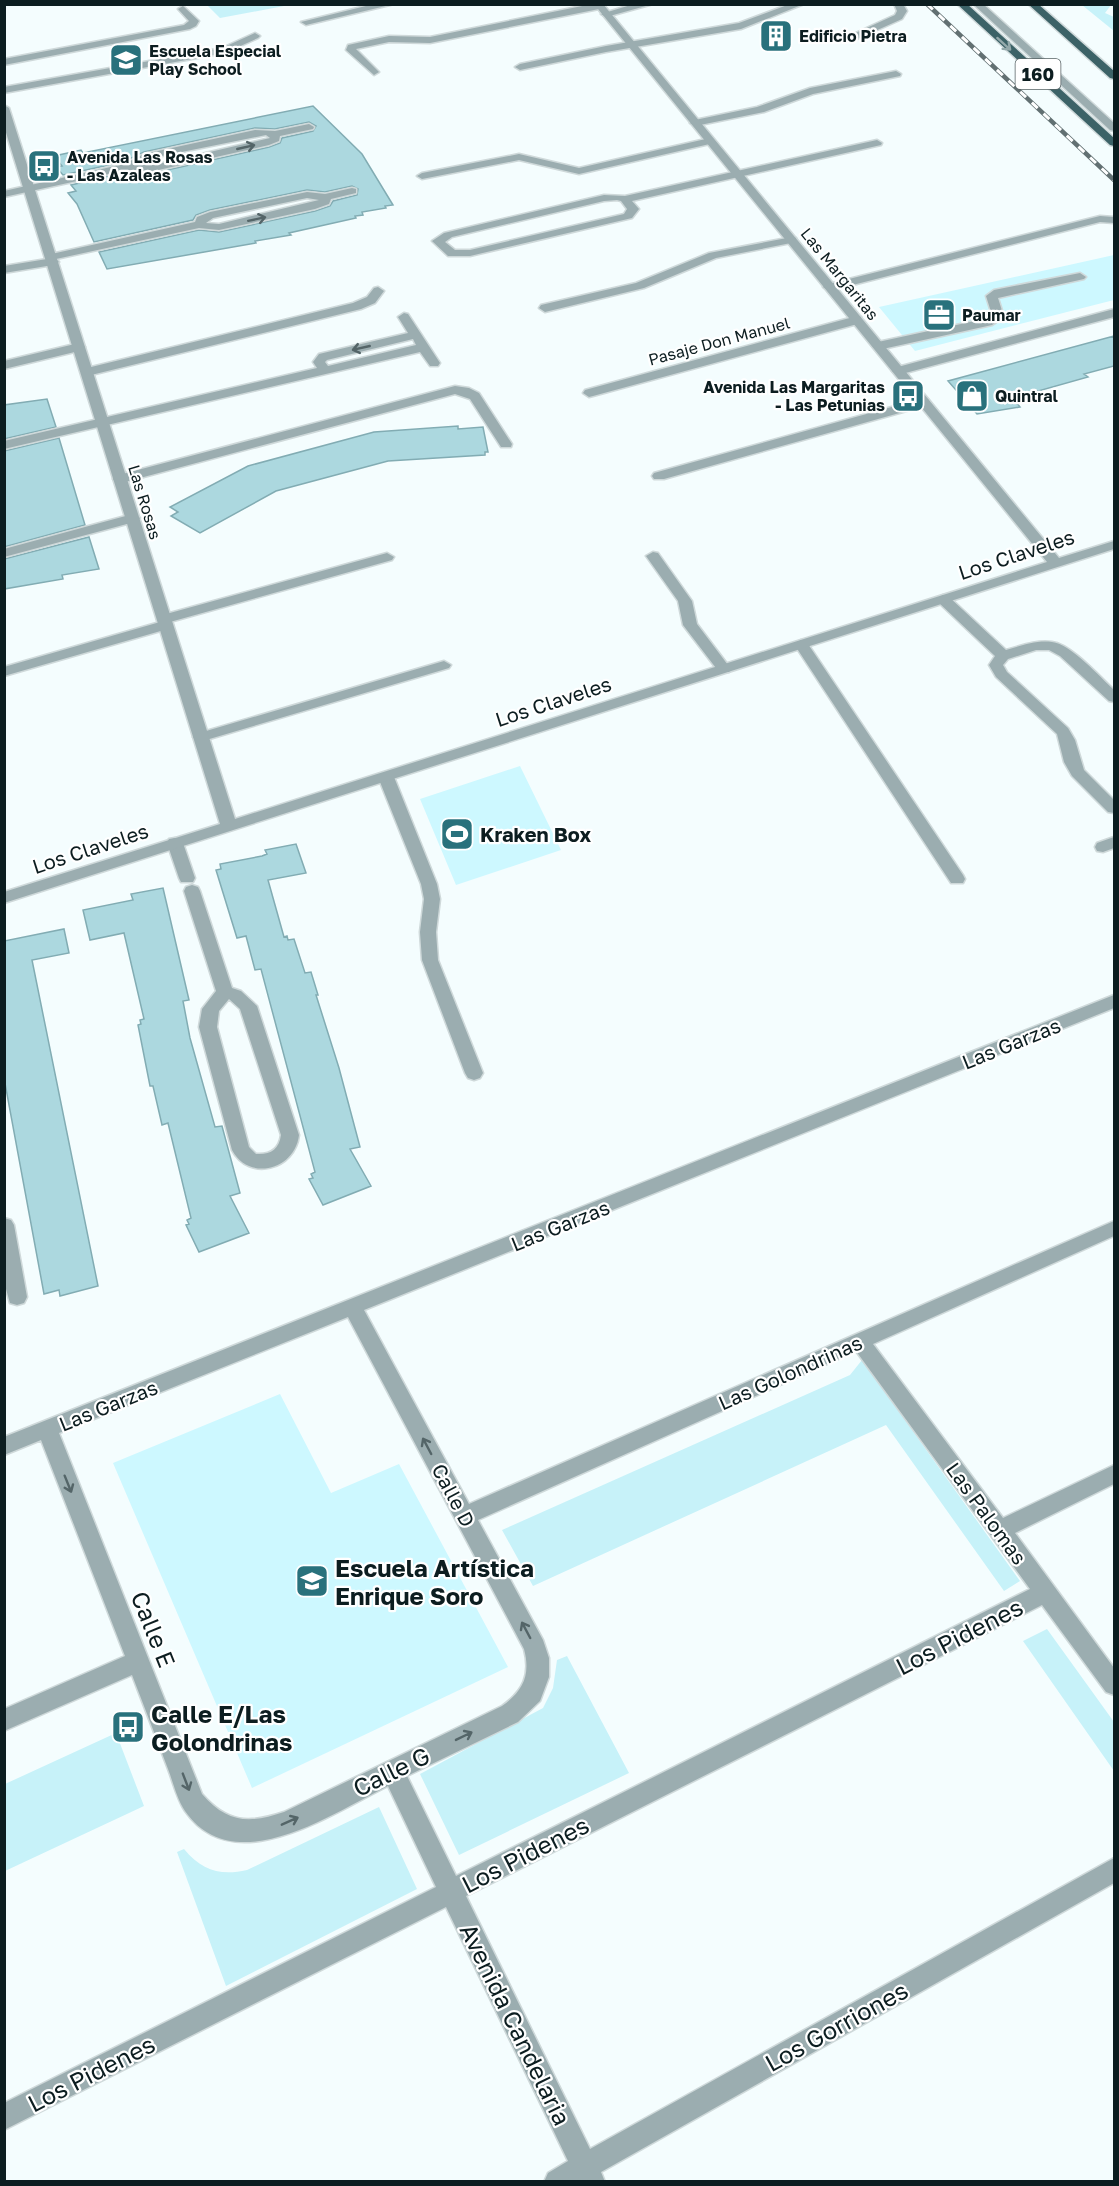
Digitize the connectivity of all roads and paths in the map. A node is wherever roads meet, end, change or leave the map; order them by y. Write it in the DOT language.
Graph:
graph roads {
  1 [pos="390,4"];
  2 [pos="649,4"];
  3 [pos="800,4"];
  4 [pos="898,4"];
  5 [pos="961,4"];
  6 [pos="976,4"];
  7 [pos="986,4"];
  8 [pos="1032,4"];
  9 [pos="601,8"];
  10 [pos="183,9"];
  11 [pos="306,22"];
  12 [pos="255,36"];
  13 [pos="852,38"];
  14 [pos="632,45"];
  15 [pos="4,62"];
  16 [pos="520,67"];
  17 [pos="374,72"];
  18 [pos="896,74"];
  19 [pos="1114,76"];
  20 [pos="4,90"];
  21 [pos="4,108"];
  22 [pos="1114,118"];
  23 [pos="695,123"];
  24 [pos="309,127"];
  25 [pos="8,128"];
  26 [pos="1114,128"];
  27 [pos="710,141"];
  28 [pos="877,143"];
  29 [pos="1114,143"];
  30 [pos="738,175"];
  31 [pos="422,176"];
  32 [pos="30,188"];
  33 [pos="351,191"];
  34 [pos="4,194"];
  35 [pos="625,200"];
  36 [pos="1114,220"];
  37 [pos="792,240"];
  38 [pos="52,259"];
  39 [pos="4,270"];
  40 [pos="1080,277"];
  41 [pos="830,287"];
  42 [pos="378,291"];
  43 [pos="545,308"];
  44 [pos="1114,313"];
  45 [pos="404,317"];
  46 [pos="857,320"];
  47 [pos="416,335"];
  48 [pos="878,346"];
  49 [pos="79,347"];
  50 [pos="424,347"];
  51 [pos="434,363"];
  52 [pos="4,365"];
  53 [pos="325,371"];
  54 [pos="898,371"];
  55 [pos="87,372"];
  56 [pos="589,393"];
  57 [pos="924,402"];
  58 [pos="103,423"];
  59 [pos="506,444"];
  60 [pos="4,445"];
  61 [pos="659,477"];
  62 [pos="120,479"];
  63 [pos="133,518"];
  64 [pos="1114,545"];
  65 [pos="4,553"];
  66 [pos="653,556"];
  67 [pos="387,557"];
  68 [pos="1056,564"];
  69 [pos="943,599"];
  70 [pos="165,622"];
  71 [pos="801,644"];
  72 [pos="1004,656"];
  73 [pos="444,665"];
  74 [pos="724,669"];
  75 [pos="4,672"];
  76 [pos="1114,698"];
  77 [pos="201,737"];
  78 [pos="386,777"];
  79 [pos="1114,808"];
  80 [pos="229,826"];
  81 [pos="176,843"];
  82 [pos="957,879"];
  83 [pos="4,898"];
  84 [pos="225,992"];
  85 [pos="1114,1001"];
  86 [pos="474,1073"];
  87 [pos="4,1225"];
  88 [pos="1114,1228"];
  89 [pos="17,1297"];
  90 [pos="353,1308"];
  91 [pos="860,1341"];
  92 [pos="47,1429"];
  93 [pos="4,1446"];
  94 [pos="1114,1474"];
  95 [pos="465,1516"];
  96 [pos="1000,1530"];
  97 [pos="1046,1592"];
  98 [pos="138,1661"];
  99 [pos="1114,1685"];
  100 [pos="537,1686"];
  101 [pos="4,1720"];
  102 [pos="392,1770"];
  103 [pos="233,1831"];
  104 [pos="1114,1870"];
  105 [pos="451,1891"];
  106 [pos="4,2117"];
  107 [pos="588,2174"];
  108 [pos="557,2181"];
  1 -- 11 [label="street"];
  2 -- 9 [label="street"];
  3 -- 14 [label="street"];
  4 -- 13 [label="street"];
  5 -- 29 [label="highway, 160, one-way"];
  6 -- 26 [label="street"];
  7 -- 22 [label="street"];
  8 -- 19 [label="highway, 160"];
  9 -- 14 [label="street, Las Margaritas"];
  9 -- 17 [label="street"];
  10 -- 15 [label="street"];
  12 -- 20 [label="street"];
  14 -- 16 [label="street"];
  14 -- 23 [label="street, Las Margaritas"];
  18 -- 23 [label="street"];
  21 -- 25 [label="street, Las Rosas"];
  23 -- 27 [label="street, Las Margaritas"];
  24 -- 32 [label="street"];
  25 -- 32 [label="street, Las Rosas"];
  27 -- 30 [label="street, Las Margaritas"];
  27 -- 31 [label="street"];
  28 -- 30 [label="street"];
  30 -- 35 [label="street"];
  30 -- 37 [label="street, Las Margaritas"];
  32 -- 34 [label="street"];
  32 -- 38 [label="street, Las Rosas"];
  33 -- 38 [label="street"];
  35 -- 35 [label="street"];
  36 -- 41 [label="street"];
  37 -- 41 [label="street, Las Margaritas"];
  37 -- 43 [label="street"];
  38 -- 39 [label="street"];
  38 -- 49 [label="street, Las Rosas"];
  40 -- 48 [label="street"];
  41 -- 46 [label="street, Las Margaritas"];
  42 -- 55 [label="street"];
  44 -- 54 [label="street"];
  45 -- 47 [label="street"];
  46 -- 48 [label="street, Las Margaritas"];
  46 -- 56 [label="street, Pasaje Don Manuel"];
  47 -- 50 [label="street"];
  47 -- 53 [label="street, one-way"];
  48 -- 54 [label="street, Las Margaritas"];
  49 -- 52 [label="street"];
  49 -- 55 [label="street, Las Rosas"];
  50 -- 51 [label="street"];
  50 -- 53 [label="street"];
  53 -- 58 [label="street"];
  54 -- 57 [label="street, Las Margaritas"];
  55 -- 58 [label="street, Las Rosas"];
  57 -- 61 [label="street"];
  57 -- 68 [label="street, Las Margaritas"];
  58 -- 60 [label="street"];
  58 -- 62 [label="street, Las Rosas"];
  59 -- 62 [label="street"];
  62 -- 63 [label="street, Las Rosas"];
  63 -- 65 [label="street"];
  63 -- 70 [label="street, Las Rosas"];
  64 -- 68 [label="street, Los Claveles"];
  66 -- 74 [label="street"];
  67 -- 70 [label="street"];
  68 -- 69 [label="street, Los Claveles"];
  69 -- 71 [label="street, Los Claveles"];
  69 -- 72 [label="street"];
  70 -- 75 [label="street"];
  70 -- 77 [label="street, Las Rosas"];
  71 -- 74 [label="street, Los Claveles"];
  71 -- 82 [label="street"];
  72 -- 76 [label="street"];
  72 -- 79 [label="street"];
  73 -- 77 [label="street"];
  74 -- 78 [label="street, Los Claveles"];
  77 -- 80 [label="street, Las Rosas"];
  78 -- 80 [label="street, Los Claveles"];
  78 -- 86 [label="street"];
  80 -- 81 [label="street, Los Claveles"];
  81 -- 83 [label="street, Los Claveles"];
  81 -- 84 [label="street"];
  84 -- 84 [label="street"];
  85 -- 90 [label="street, Las Garzas"];
  87 -- 89 [label="street"];
  88 -- 91 [label="street, Las Golondrinas"];
  90 -- 92 [label="street, Las Garzas"];
  95 -- 90 [label="street, Calle D, one-way"];
  91 -- 95 [label="street, Las Golondrinas"];
  91 -- 96 [label="street, Las Palomas"];
  92 -- 93 [label="street, Las Garzas"];
  92 -- 98 [label="street, Calle E, one-way"];
  94 -- 96 [label="street"];
  100 -- 95 [label="street, Calle D, one-way"];
  96 -- 97 [label="street, Las Palomas"];
  97 -- 99 [label="street, Las Palomas"];
  97 -- 105 [label="street, Los Pidenes"];
  98 -- 101 [label="street"];
  98 -- 103 [label="street, Calle E, one-way"];
  102 -- 100 [label="street, Calle G, one-way"];
  103 -- 102 [label="street, Calle G, one-way"];
  102 -- 105 [label="street, Avenida Candelaria"];
  104 -- 107 [label="street, Los Gorriones"];
  105 -- 106 [label="street, Los Pidenes"];
  105 -- 107 [label="street, Avenida Candelaria"];
  107 -- 108 [label="street, Los Gorriones"];
}
